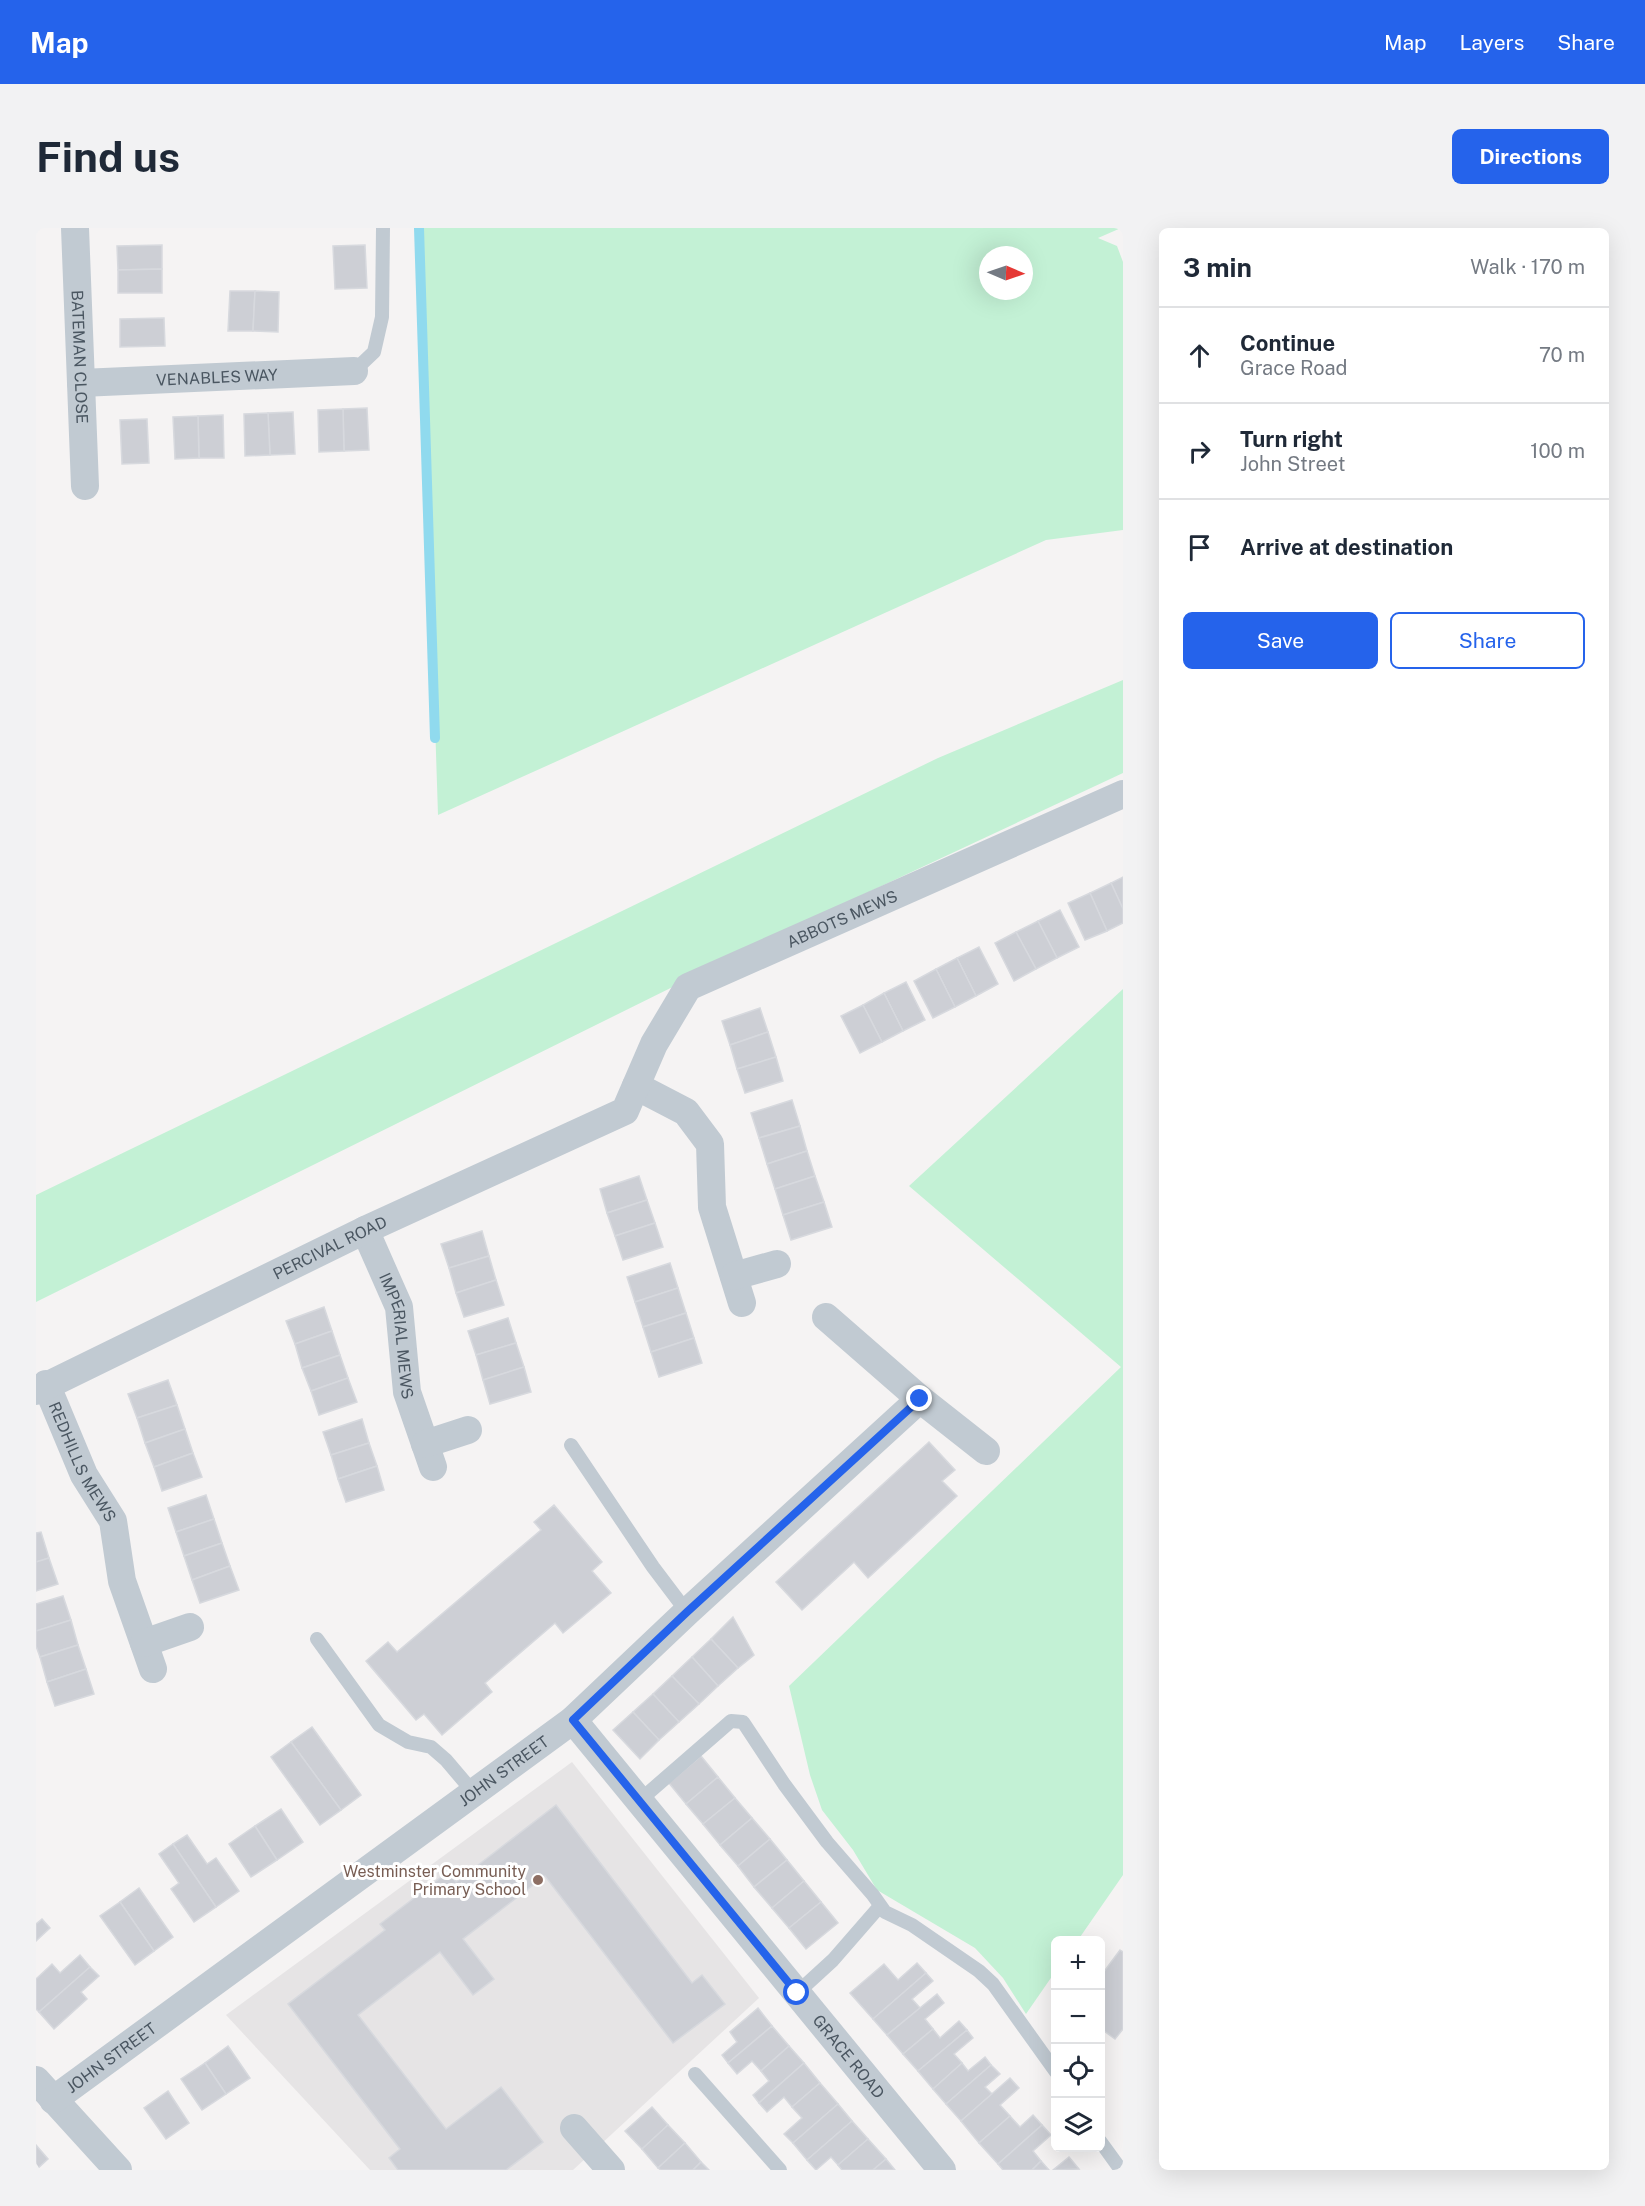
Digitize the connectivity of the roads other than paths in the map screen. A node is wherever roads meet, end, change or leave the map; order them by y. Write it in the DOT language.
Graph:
graph roads {
  1 [pos="75,228"];
  2 [pos="383,228"];
  3 [pos="354,370"];
  4 [pos="81,383"];
  5 [pos="85,486"];
  6 [pos="1123,794"];
  7 [pos="631,1098"];
  8 [pos="365,1230"];
  9 [pos="777,1264"];
  10 [pos="826,1317"];
  11 [pos="41,1387"];
  12 [pos="920,1399"];
  13 [pos="468,1430"];
  14 [pos="571,1445"];
  15 [pos="986,1451"];
  16 [pos="687,1612"];
  17 [pos="190,1626"];
  18 [pos="317,1639"];
  19 [pos="573,1720"];
  20 [pos="474,1793"];
  21 [pos="639,1801"];
  22 [pos="880,1906"];
  23 [pos="797,1993"];
  24 [pos="1051,2065"];
  25 [pos="695,2074"];
  26 [pos="45,2090"];
  27 [pos="574,2128"];
  28 [pos="1105,2147"];
  29 [pos="118,2170"];
  30 [pos="611,2170"];
  31 [pos="780,2170"];
  32 [pos="942,2170"];
  33 [pos="1121,2170"];
  1 -- 4 [label="street, BATEMAN CLOSE"];
  2 -- 3 [label="lane"];
  3 -- 4 [label="street, VENABLES WAY"];
  4 -- 5 [label="street, BATEMAN CLOSE"];
  6 -- 7 [label="street, ABBOTS MEWS"];
  7 -- 8 [label="street, PERCIVAL ROAD"];
  7 -- 9 [label="street"];
  8 -- 11 [label="street, PERCIVAL ROAD"];
  8 -- 13 [label="street, IMPERIAL MEWS"];
  10 -- 12 [label="street"];
  11 -- 17 [label="street, REDHILLS MEWS"];
  12 -- 15 [label="street"];
  12 -- 16 [label="street, JOHN STREET"];
  14 -- 16 [label="lane"];
  16 -- 19 [label="street, JOHN STREET"];
  18 -- 20 [label="lane"];
  19 -- 20 [label="street, JOHN STREET"];
  19 -- 21 [label="street, GRACE ROAD"];
  20 -- 26 [label="street, JOHN STREET"];
  21 -- 22 [label="lane"];
  21 -- 23 [label="street, GRACE ROAD"];
  22 -- 23 [label="lane"];
  22 -- 24 [label="lane"];
  23 -- 32 [label="street, GRACE ROAD"];
  25 -- 31 [label="lane"];
  26 -- 29 [label="street"];
  27 -- 30 [label="street"];
  28 -- 33 [label="lane"];
}
